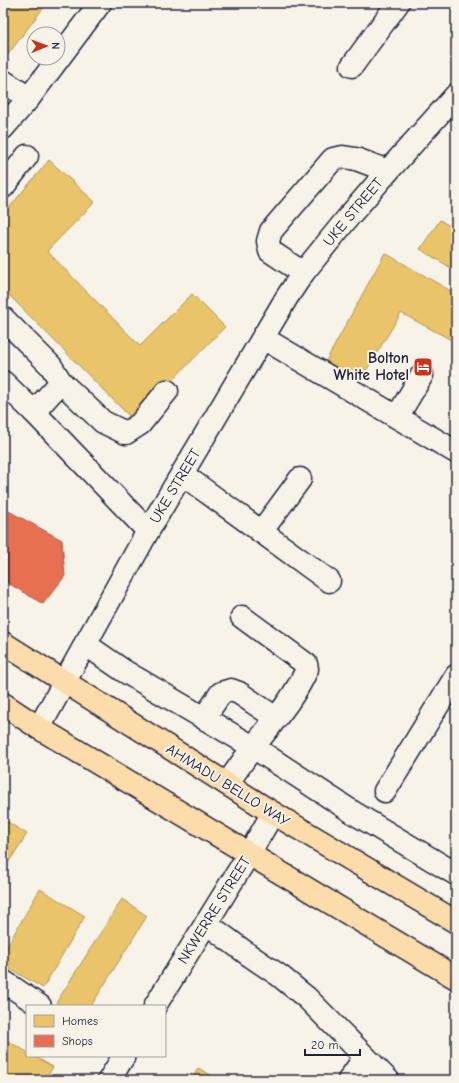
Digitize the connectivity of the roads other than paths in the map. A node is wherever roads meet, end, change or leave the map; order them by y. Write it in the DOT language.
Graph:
graph roads {
  1 [pos="100,3"];
  2 [pos="398,3"];
  3 [pos="352,66"];
  4 [pos="3,81"];
  5 [pos="456,95"];
  6 [pos="29,98"];
  7 [pos="3,128"];
  8 [pos="27,156"];
  9 [pos="388,171"];
  10 [pos="3,187"];
  11 [pos="303,272"];
  12 [pos="3,318"];
  13 [pos="263,338"];
  14 [pos="422,375"];
  15 [pos="3,382"];
  16 [pos="60,382"];
  17 [pos="167,390"];
  18 [pos="34,412"];
  19 [pos="397,417"];
  20 [pos="456,452"];
  21 [pos="182,474"];
  22 [pos="300,479"];
  23 [pos="148,531"];
  24 [pos="261,532"];
  25 [pos="329,581"];
  26 [pos="242,618"];
  27 [pos="3,643"];
  28 [pos="85,644"];
  29 [pos="456,676"];
  30 [pos="64,682"];
  31 [pos="3,704"];
  32 [pos="204,718"];
  33 [pos="276,718"];
  34 [pos="39,728"];
  35 [pos="253,747"];
  36 [pos="227,784"];
  37 [pos="385,791"];
  38 [pos="273,813"];
  39 [pos="249,854"];
  40 [pos="456,874"];
  41 [pos="456,922"];
  42 [pos="206,923"];
  43 [pos="456,978"];
  44 [pos="3,981"];
  45 [pos="39,1005"];
  46 [pos="156,1005"];
  47 [pos="123,1057"];
  48 [pos="365,1057"];
  49 [pos="109,1080"];
  50 [pos="349,1080"];
  51 [pos="388,1080"];
  1 -- 6 [label="street"];
  2 -- 3 [label="street"];
  4 -- 6 [label="street"];
  5 -- 9 [label="street, UKE STREET"];
  6 -- 7 [label="street"];
  8 -- 10 [label="street"];
  9 -- 11 [label="street, UKE STREET"];
  9 -- 11 [label="street"];
  11 -- 13 [label="street, UKE STREET"];
  12 -- 16 [label="street"];
  13 -- 19 [label="street"];
  13 -- 21 [label="street, UKE STREET"];
  14 -- 19 [label="street"];
  15 -- 18 [label="street, UKE STREET"];
  16 -- 17 [label="street"];
  16 -- 18 [label="street"];
  18 -- 23 [label="street, UKE STREET"];
  19 -- 20 [label="street"];
  21 -- 23 [label="street, UKE STREET"];
  21 -- 24 [label="street"];
  22 -- 24 [label="street"];
  23 -- 28 [label="street, UKE STREET"];
  24 -- 25 [label="street"];
  26 -- 33 [label="street"];
  27 -- 30 [label="main road, AHMADU BELLO WAY"];
  28 -- 30 [label="street, UKE STREET"];
  28 -- 32 [label="street"];
  29 -- 37 [label="street"];
  30 -- 34 [label="street, UKE STREET"];
  30 -- 36 [label="main road, AHMADU BELLO WAY"];
  31 -- 34 [label="main road"];
  32 -- 33 [label="street"];
  32 -- 35 [label="street"];
  33 -- 35 [label="street"];
  34 -- 39 [label="main road"];
  35 -- 36 [label="street"];
  35 -- 40 [label="street"];
  36 -- 38 [label="main road, AHMADU BELLO WAY"];
  38 -- 39 [label="street, NKWERRE STREET"];
  38 -- 41 [label="main road, AHMADU BELLO WAY"];
  39 -- 42 [label="street, NKWERRE STREET"];
  39 -- 43 [label="main road"];
  42 -- 46 [label="street, NKWERRE STREET"];
  42 -- 48 [label="street"];
  44 -- 45 [label="street"];
  47 -- 49 [label="street"];
  48 -- 50 [label="street"];
  48 -- 51 [label="street"];
}
